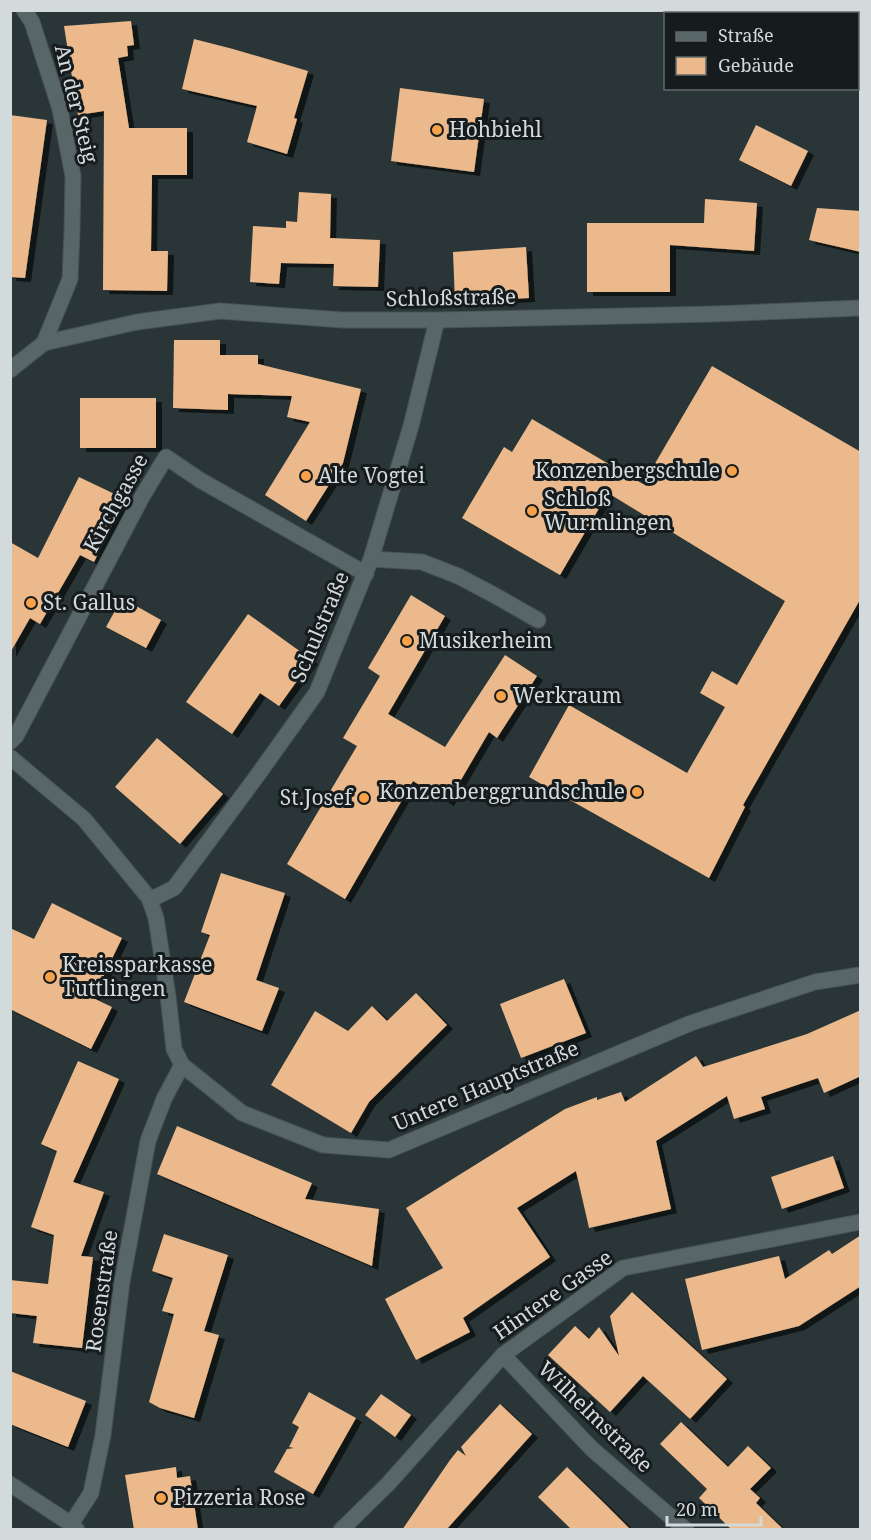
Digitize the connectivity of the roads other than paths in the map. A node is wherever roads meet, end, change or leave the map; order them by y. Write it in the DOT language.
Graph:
graph roads {
  1 [pos="24,10"];
  2 [pos="861,308"];
  3 [pos="437,320"];
  4 [pos="44,343"];
  5 [pos="10,370"];
  6 [pos="371,559"];
  7 [pos="366,574"];
  8 [pos="538,620"];
  9 [pos="10,742"];
  10 [pos="10,757"];
  11 [pos="149,898"];
  12 [pos="861,975"];
  13 [pos="182,1065"];
  14 [pos="861,1222"];
  15 [pos="503,1355"];
  16 [pos="10,1484"];
  17 [pos="74,1527"];
  18 [pos="340,1530"];
  19 [pos="686,1530"];
  1 -- 4 [label="street, An der Steig"];
  2 -- 3 [label="street, Schloßstraße"];
  3 -- 4 [label="street, Schloßstraße"];
  3 -- 6 [label="street, Schulstraße"];
  4 -- 5 [label="street, An der Steig"];
  6 -- 7 [label="street, Schulstraße"];
  6 -- 8 [label="street"];
  7 -- 9 [label="street, Kirchgasse"];
  7 -- 11 [label="street, Schulstraße"];
  10 -- 11 [label="street"];
  11 -- 13 [label="street"];
  12 -- 13 [label="street, Untere Hauptstraße"];
  13 -- 17 [label="street, Rosenstraße"];
  14 -- 15 [label="street, Hintere Gasse"];
  15 -- 18 [label="street, Hintere Gasse"];
  15 -- 19 [label="street, Wilhelmstraße"];
  16 -- 17 [label="street"];
}
